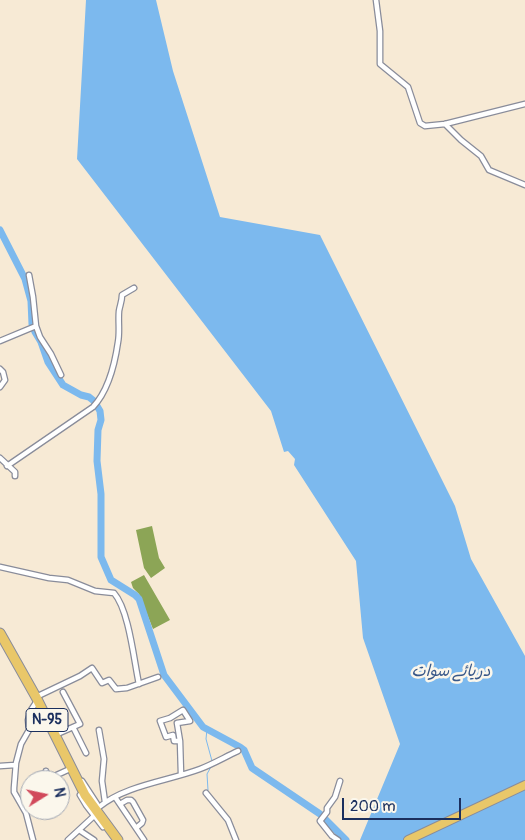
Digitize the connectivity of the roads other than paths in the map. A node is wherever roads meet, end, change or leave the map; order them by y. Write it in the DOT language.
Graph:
graph roads {
  1 [pos="376,0"];
  2 [pos="525,104"];
  3 [pos="445,124"];
  4 [pos="525,185"];
  5 [pos="29,275"];
  6 [pos="134,288"];
  7 [pos="36,326"];
  8 [pos="0,341"];
  9 [pos="0,369"];
  10 [pos="61,375"];
  11 [pos="0,387"];
  12 [pos="0,458"];
  13 [pos="7,466"];
  14 [pos="15,476"];
  15 [pos="0,567"];
  16 [pos="0,633"];
  17 [pos="158,677"];
  18 [pos="139,684"];
  19 [pos="63,692"];
  20 [pos="37,698"];
  21 [pos="73,727"];
  22 [pos="99,730"];
  23 [pos="55,735"];
  24 [pos="180,741"];
  25 [pos="238,751"];
  26 [pos="86,753"];
  27 [pos="15,765"];
  28 [pos="0,766"];
  29 [pos="72,768"];
  30 [pos="67,770"];
  31 [pos="181,774"];
  32 [pos="340,781"];
  33 [pos="525,785"];
  34 [pos="206,793"];
  35 [pos="115,797"];
  36 [pos="105,802"];
  37 [pos="120,804"];
  38 [pos="99,807"];
  39 [pos="94,816"];
  40 [pos="136,828"];
  41 [pos="79,830"];
  42 [pos="33,840"];
  43 [pos="68,840"];
  44 [pos="94,840"];
  45 [pos="113,840"];
  46 [pos="118,840"];
  47 [pos="122,840"];
  48 [pos="144,840"];
  49 [pos="236,840"];
  50 [pos="338,840"];
  51 [pos="408,840"];
  1 -- 3 [label="street"];
  2 -- 3 [label="street"];
  3 -- 4 [label="street"];
  5 -- 7 [label="street"];
  6 -- 13 [label="street"];
  7 -- 8 [label="street"];
  7 -- 10 [label="street"];
  9 -- 11 [label="street"];
  12 -- 13 [label="street"];
  13 -- 14 [label="street"];
  15 -- 18 [label="street"];
  16 -- 20 [label="highway, N-95"];
  17 -- 18 [label="street"];
  18 -- 20 [label="street"];
  19 -- 21 [label="street"];
  20 -- 23 [label="highway, N-95"];
  20 -- 27 [label="street"];
  21 -- 23 [label="street"];
  21 -- 26 [label="street"];
  22 -- 36 [label="street"];
  23 -- 29 [label="highway, N-95"];
  24 -- 24 [label="street"];
  24 -- 31 [label="street"];
  25 -- 31 [label="street"];
  27 -- 28 [label="street"];
  27 -- 42 [label="street"];
  29 -- 30 [label="street"];
  29 -- 38 [label="street"];
  29 -- 39 [label="street"];
  29 -- 46 [label="highway, N-95"];
  31 -- 35 [label="street"];
  32 -- 50 [label="street"];
  33 -- 51 [label="main road"];
  34 -- 49 [label="street"];
  35 -- 36 [label="street"];
  35 -- 37 [label="street"];
  36 -- 38 [label="street"];
  37 -- 40 [label="street"];
  37 -- 40 [label="street"];
  38 -- 47 [label="street"];
  39 -- 41 [label="street"];
  39 -- 45 [label="street"];
  40 -- 48 [label="street"];
  41 -- 43 [label="street"];
  41 -- 44 [label="street"];
}
